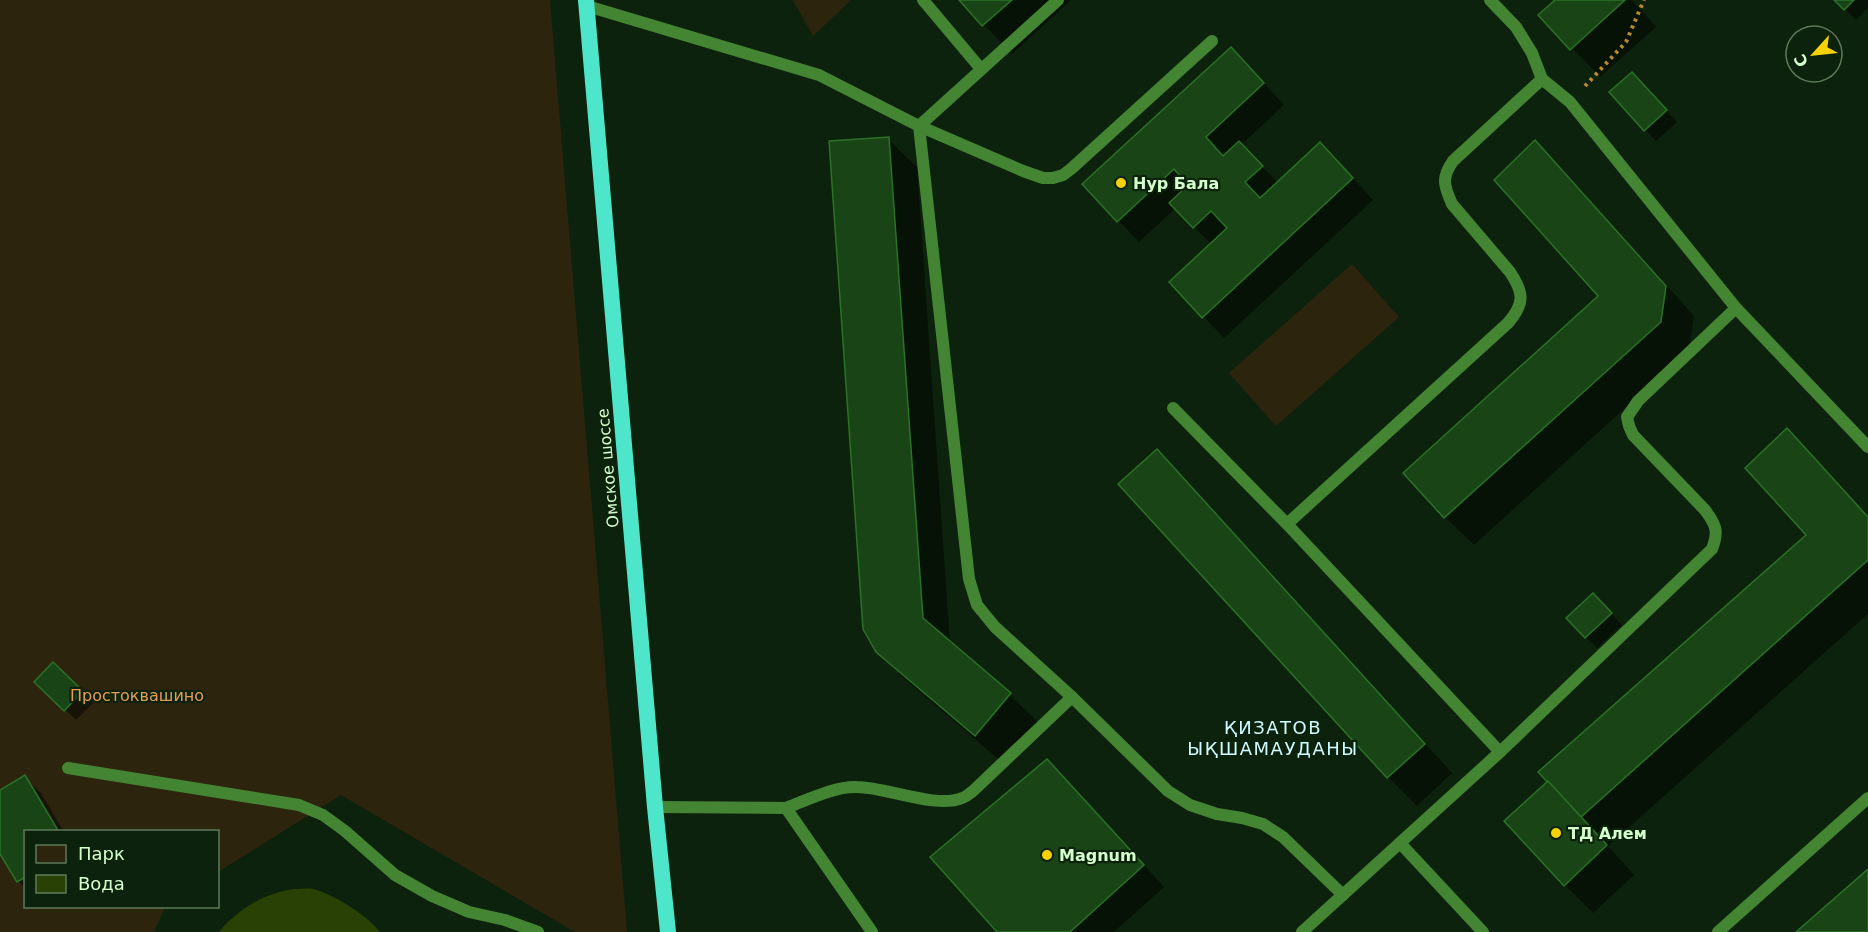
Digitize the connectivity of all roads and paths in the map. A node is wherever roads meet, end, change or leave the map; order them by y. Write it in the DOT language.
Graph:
graph roads {
  1 [pos="923,0"];
  2 [pos="1058,0"];
  3 [pos="1490,0"];
  4 [pos="1644,0"];
  5 [pos="587,3"];
  6 [pos="1212,41"];
  7 [pos="981,69"];
  8 [pos="1542,79"];
  9 [pos="1570,102"];
  10 [pos="919,126"];
  11 [pos="1736,308"];
  12 [pos="1173,408"];
  13 [pos="1868,447"];
  14 [pos="1287,524"];
  15 [pos="1072,697"];
  16 [pos="1500,752"];
  17 [pos="68,768"];
  18 [pos="1868,798"];
  19 [pos="655,807"];
  20 [pos="786,808"];
  21 [pos="1400,843"];
  22 [pos="1342,895"];
  23 [pos="538,932"];
  24 [pos="668,932"];
  25 [pos="872,932"];
  26 [pos="1302,932"];
  27 [pos="1483,932"];
  28 [pos="1718,932"];
  1 -- 7 [label="lane"];
  2 -- 7 [label="lane"];
  3 -- 8 [label="lane"];
  4 -- 9 [label="path"];
  5 -- 10 [label="lane"];
  5 -- 19 [label="highway, Омское шоссе"];
  6 -- 10 [label="lane"];
  7 -- 10 [label="lane"];
  8 -- 9 [label="lane"];
  8 -- 14 [label="lane"];
  9 -- 11 [label="lane"];
  10 -- 15 [label="lane"];
  11 -- 13 [label="lane"];
  11 -- 16 [label="lane"];
  12 -- 14 [label="lane"];
  14 -- 16 [label="lane"];
  15 -- 20 [label="lane"];
  15 -- 22 [label="lane"];
  16 -- 21 [label="lane"];
  17 -- 23 [label="lane"];
  18 -- 28 [label="lane"];
  19 -- 20 [label="lane"];
  19 -- 24 [label="highway, Омское шоссе"];
  20 -- 25 [label="lane"];
  21 -- 22 [label="lane"];
  21 -- 27 [label="lane"];
  22 -- 26 [label="lane"];
}
